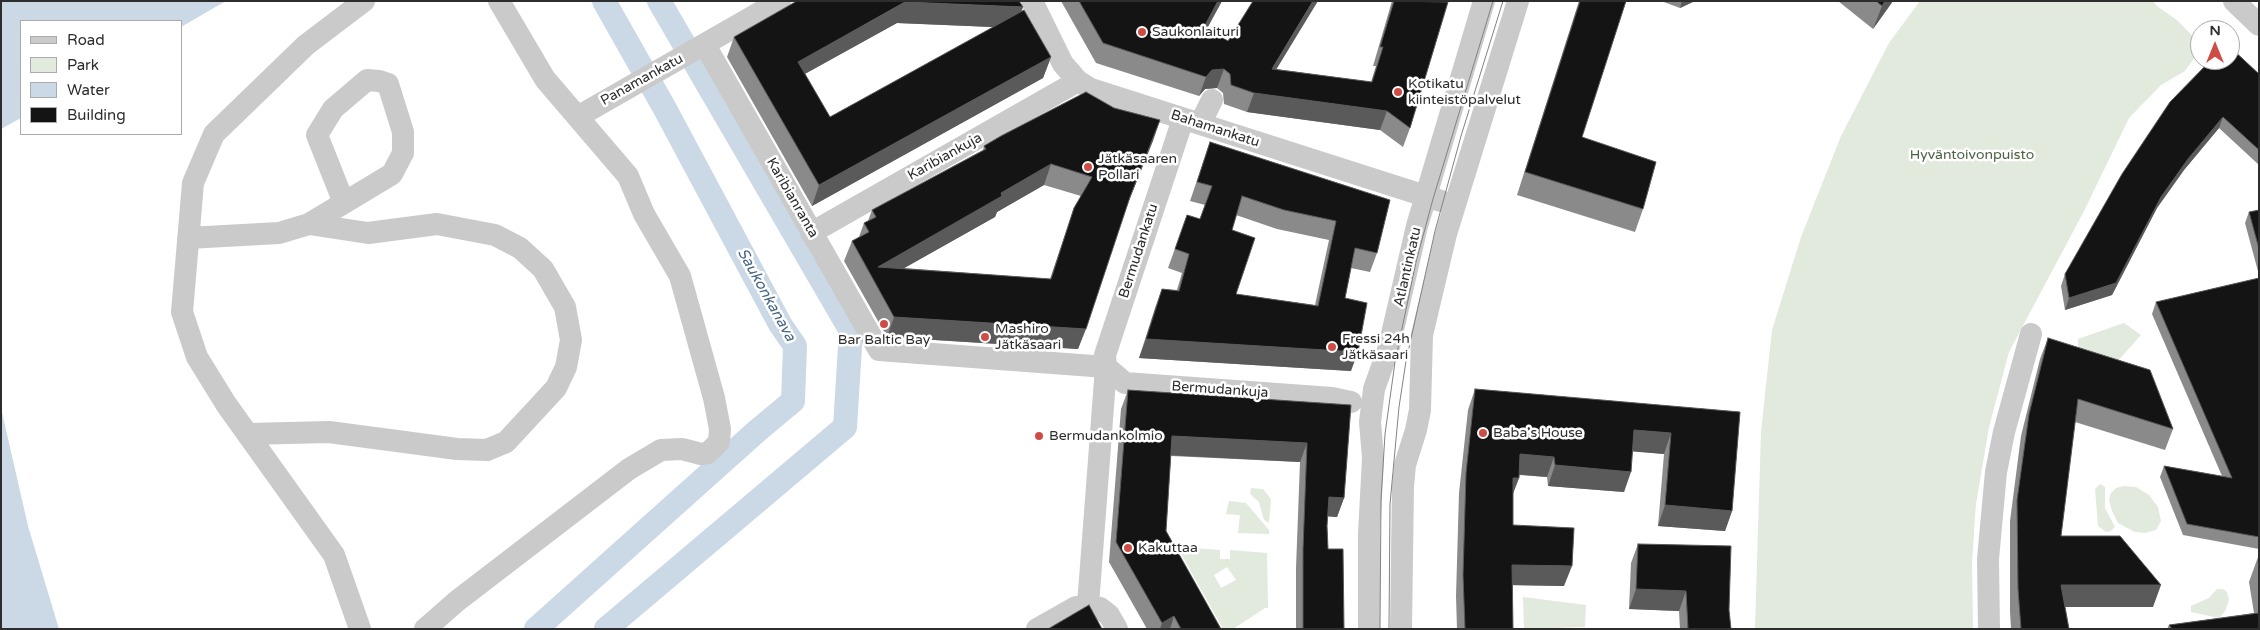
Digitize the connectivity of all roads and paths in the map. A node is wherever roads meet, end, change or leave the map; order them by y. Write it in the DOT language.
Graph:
graph roads {
  1 [pos="364,1"];
  2 [pos="498,1"];
  3 [pos="780,1"];
  4 [pos="1032,1"];
  5 [pos="1484,1"];
  6 [pos="1518,1"];
  7 [pos="2234,1"];
  8 [pos="2259,25"];
  9 [pos="703,46"];
  10 [pos="1078,81"];
  11 [pos="1212,100"];
  12 [pos="579,116"];
  13 [pos="1192,121"];
  14 [pos="1441,202"];
  15 [pos="344,203"];
  16 [pos="310,224"];
  17 [pos="812,233"];
  18 [pos="188,238"];
  19 [pos="2031,334"];
  20 [pos="1106,361"];
  21 [pos="1351,402"];
  22 [pos="248,434"];
  23 [pos="1088,605"];
  24 [pos="360,629"];
  25 [pos="425,629"];
  26 [pos="1037,629"];
  27 [pos="1117,629"];
  28 [pos="1369,629"];
  29 [pos="1401,629"];
  30 [pos="1988,629"];
  1 -- 18 [label="street"];
  2 -- 12 [label="street"];
  3 -- 9 [label="street, Panamankatu"];
  4 -- 10 [label="street, Bahamankatu"];
  5 -- 14 [label="street, Atlantinkatu"];
  6 -- 14 [label="street, Atlantinkatu"];
  7 -- 8 [label="street"];
  9 -- 12 [label="street, Panamankatu"];
  9 -- 17 [label="street, Karibianranta"];
  10 -- 13 [label="street, Bahamankatu"];
  10 -- 17 [label="street, Karibiankuja"];
  11 -- 13 [label="street, Bermudankatu"];
  12 -- 25 [label="street"];
  13 -- 14 [label="street, Bahamankatu"];
  13 -- 20 [label="street, Bermudankatu"];
  14 -- 28 [label="street, Atlantinkatu"];
  14 -- 29 [label="street, Atlantinkatu"];
  15 -- 15 [label="street"];
  15 -- 16 [label="street"];
  16 -- 18 [label="street"];
  16 -- 22 [label="street"];
  17 -- 20 [label="street, Karibianranta"];
  18 -- 22 [label="street"];
  19 -- 30 [label="street"];
  20 -- 21 [label="street, Bermudankuja"];
  20 -- 23 [label="street"];
  22 -- 24 [label="street"];
  23 -- 26 [label="street"];
  23 -- 27 [label="street"];
}
